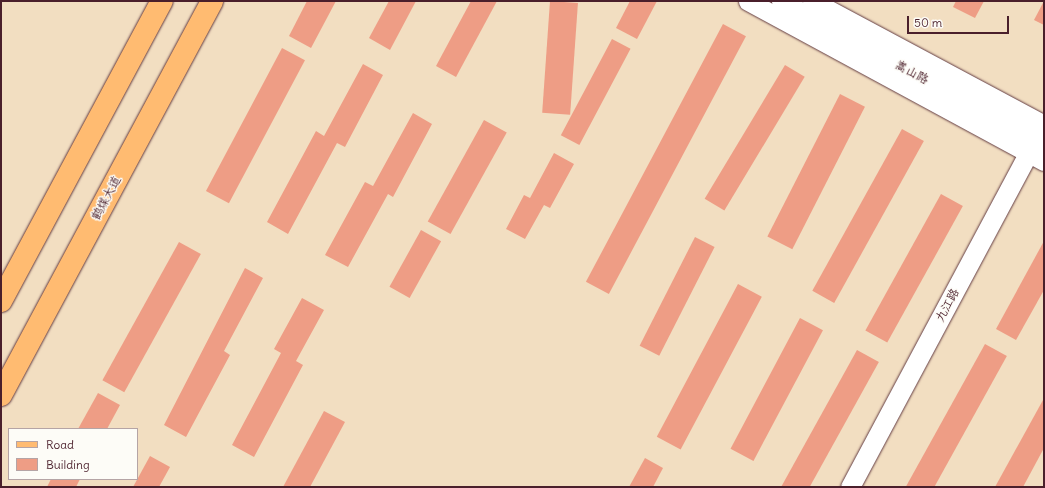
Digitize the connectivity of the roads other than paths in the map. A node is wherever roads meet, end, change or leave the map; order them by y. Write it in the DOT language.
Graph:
graph roads {
  1 [pos="162,1"];
  2 [pos="212,1"];
  3 [pos="748,1"];
  4 [pos="781,1"];
  5 [pos="812,1"];
  6 [pos="1041,142"];
  7 [pos="1,301"];
  8 [pos="1,395"];
  9 [pos="850,487"];
  10 [pos="865,487"];
  1 -- 7 [label="main road"];
  2 -- 8 [label="main road, 鹤煤大道"];
  3 -- 6 [label="street"];
  4 -- 6 [label="street, 嵩山路"];
  5 -- 6 [label="street, 嵩山路"];
  6 -- 9 [label="street, 九江路"];
  6 -- 10 [label="street, 九江路"];
}
